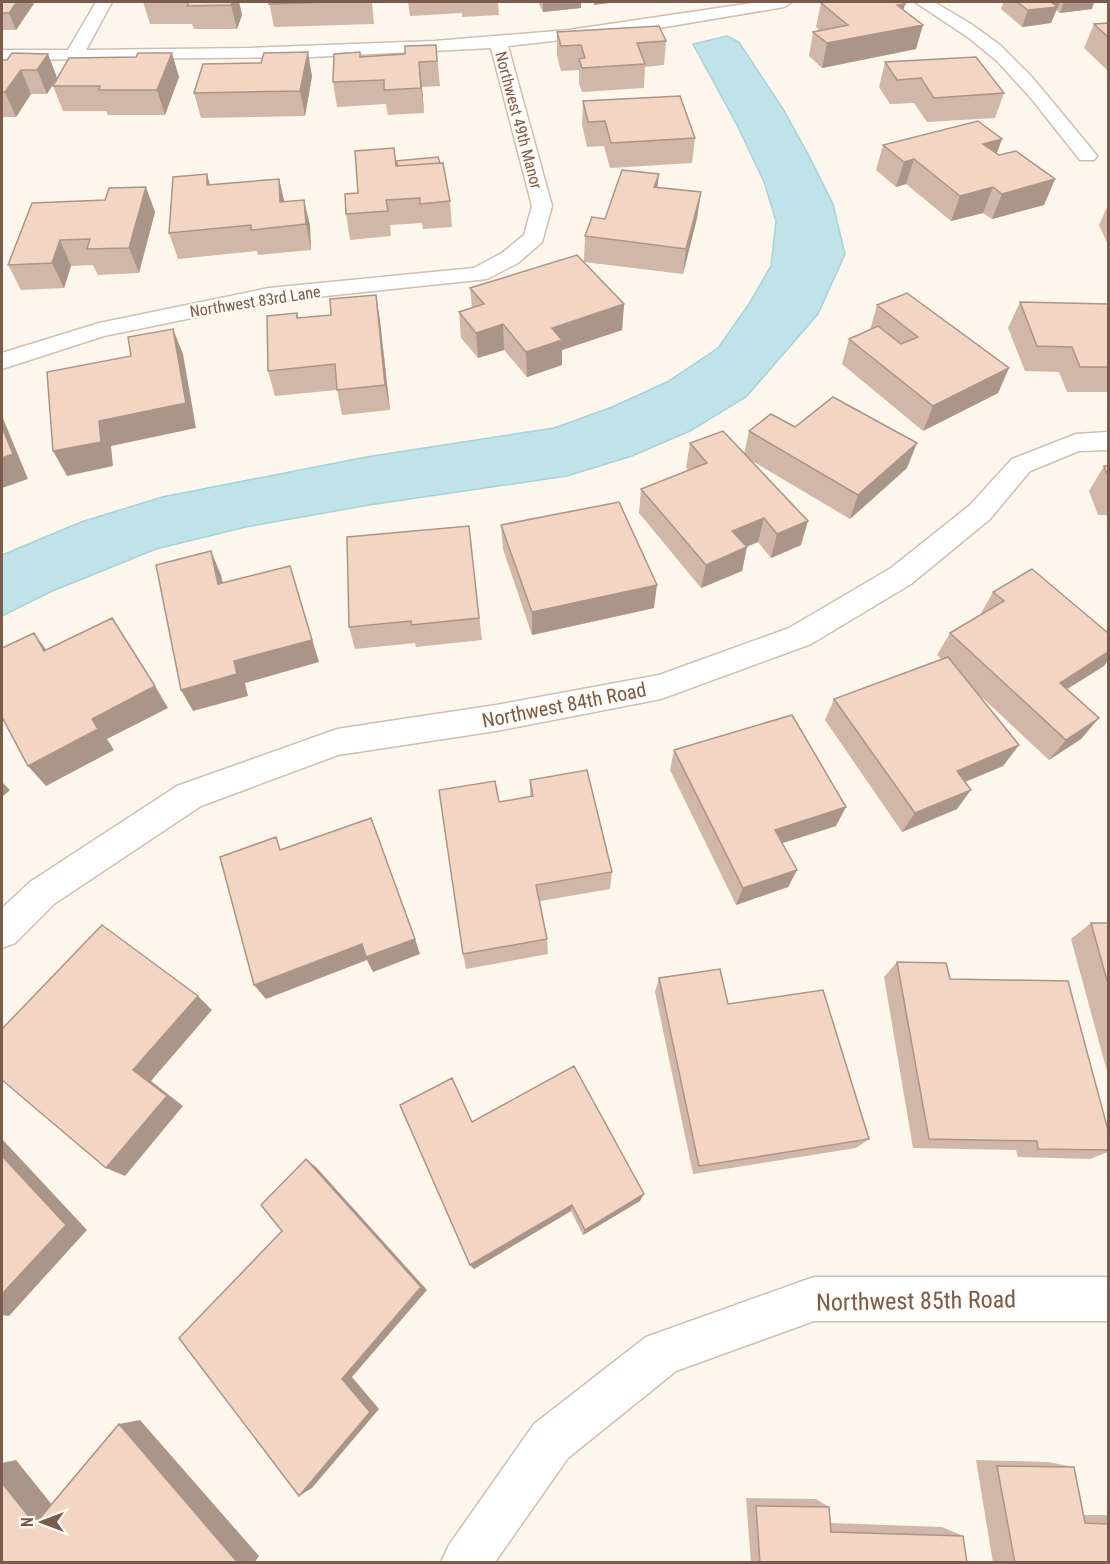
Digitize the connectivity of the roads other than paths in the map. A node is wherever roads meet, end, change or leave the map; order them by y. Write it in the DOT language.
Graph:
graph roads {
  1 [pos="104,2"];
  2 [pos="784,2"];
  3 [pos="923,2"];
  4 [pos="498,42"];
  5 [pos="2,55"];
  6 [pos="74,55"];
  7 [pos="1087,156"];
  8 [pos="510,258"];
  9 [pos="2,361"];
  10 [pos="1108,441"];
  11 [pos="2,931"];
  12 [pos="1108,1299"];
  13 [pos="466,1563"];
  1 -- 6 [label="street"];
  2 -- 4 [label="street"];
  3 -- 7 [label="street"];
  4 -- 6 [label="street"];
  4 -- 8 [label="street, Northwest 49th Manor"];
  5 -- 6 [label="street"];
  8 -- 9 [label="street, Northwest 83rd Lane"];
  10 -- 11 [label="street, Northwest 84th Road"];
  12 -- 13 [label="street, Northwest 85th Road"];
}
